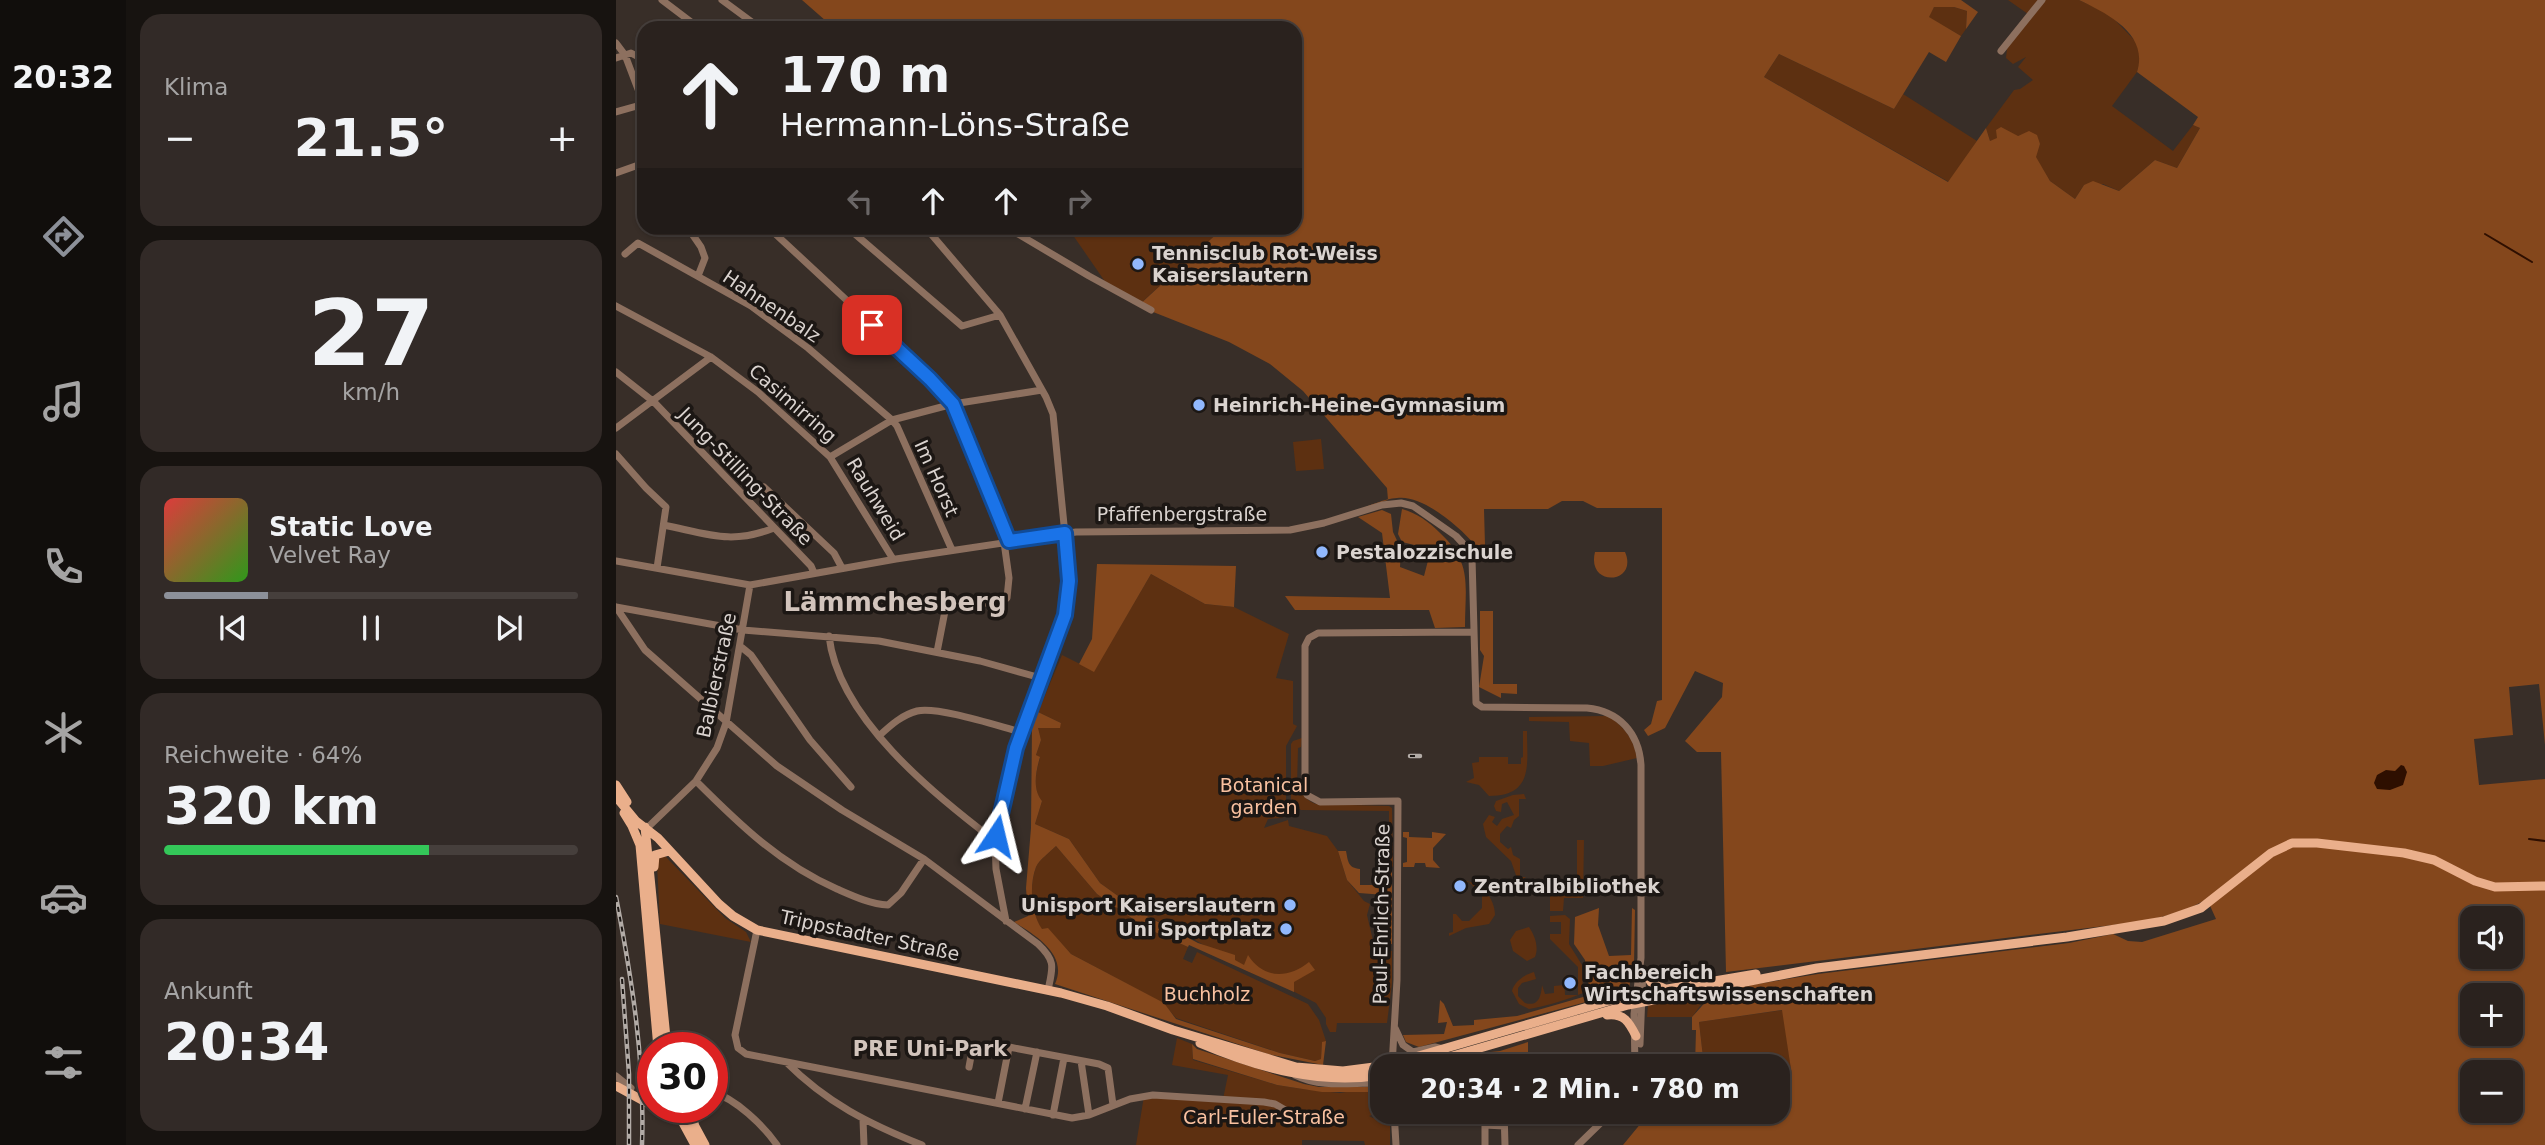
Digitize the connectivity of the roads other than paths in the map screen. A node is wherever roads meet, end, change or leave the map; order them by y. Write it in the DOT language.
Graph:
graph roads {
  1 [pos="662,0"];
  2 [pos="722,0"];
  3 [pos="2042,0"];
  4 [pos="690,21"];
  5 [pos="750,21"];
  6 [pos="616,43"];
  7 [pos="2001,51"];
  8 [pos="625,55"];
  9 [pos="637,55"];
  10 [pos="616,58"];
  11 [pos="637,86"];
  12 [pos="637,106"];
  13 [pos="616,112"];
  14 [pos="637,166"];
  15 [pos="616,173"];
  16 [pos="692,235"];
  17 [pos="777,235"];
  18 [pos="855,235"];
  19 [pos="932,235"];
  20 [pos="1020,235"];
  21 [pos="625,254"];
  22 [pos="698,276"];
  23 [pos="616,306"];
  24 [pos="1151,310"];
  25 [pos="1000,315"];
  26 [pos="711,357"];
  27 [pos="616,372"];
  28 [pos="1042,390"];
  29 [pos="654,402"];
  30 [pos="953,404"];
  31 [pos="892,420"];
  32 [pos="616,428"];
  33 [pos="616,454"];
  34 [pos="830,457"];
  35 [pos="764,486"];
  36 [pos="664,525"];
  37 [pos="774,528"];
  38 [pos="1065,533"];
  39 [pos="1007,541"];
  40 [pos="952,550"];
  41 [pos="893,559"];
  42 [pos="616,561"];
  43 [pos="657,568"];
  44 [pos="842,568"];
  45 [pos="814,573"];
  46 [pos="750,584"];
  47 [pos="616,607"];
  48 [pos="743,630"];
  49 [pos="1474,632"];
  50 [pos="829,636"];
  51 [pos="740,646"];
  52 [pos="937,652"];
  53 [pos="1041,678"];
  54 [pos="726,723"];
  55 [pos="1021,733"];
  56 [pos="880,735"];
  57 [pos="696,781"];
  58 [pos="616,785"];
  59 [pos="851,787"];
  60 [pos="617,797"];
  61 [pos="645,830"];
  62 [pos="995,841"];
  63 [pos="640,845"];
  64 [pos="669,850"];
  65 [pos="924,859"];
  66 [pos="2545,886"];
  67 [pos="652,890"];
  68 [pos="1006,921"];
  69 [pos="757,930"];
  70 [pos="1641,958"];
  71 [pos="1817,968"];
  72 [pos="1643,970"];
  73 [pos="1048,990"];
  74 [pos="1667,990"];
  75 [pos="1639,999"];
  76 [pos="1585,1017"];
  77 [pos="1394,1026"];
  78 [pos="1173,1030"];
  79 [pos="657,1032"];
  80 [pos="665,1032"];
  81 [pos="1636,1036"];
  82 [pos="1399,1037"];
  83 [pos="1443,1049"];
  84 [pos="1037,1052"];
  85 [pos="1008,1054"];
  86 [pos="1393,1054"];
  87 [pos="1395,1054"];
  88 [pos="1427,1054"];
  89 [pos="1459,1054"];
  90 [pos="1637,1054"];
  91 [pos="1637,1054"];
  92 [pos="1064,1058"];
  93 [pos="1081,1061"];
  94 [pos="786,1062"];
  95 [pos="969,1067"];
  96 [pos="1370,1068"];
  97 [pos="1294,1075"];
  98 [pos="1370,1076"];
  99 [pos="616,1078"];
  100 [pos="1370,1083"];
  101 [pos="616,1086"];
  102 [pos="637,1091"];
  103 [pos="637,1098"];
  104 [pos="728,1101"];
  105 [pos="998,1103"];
  106 [pos="1113,1105"];
  107 [pos="1025,1109"];
  108 [pos="1287,1111"];
  109 [pos="1053,1115"];
  110 [pos="1089,1115"];
  111 [pos="863,1120"];
  112 [pos="685,1123"];
  113 [pos="692,1123"];
  114 [pos="695,1123"];
  115 [pos="1395,1124"];
  116 [pos="1600,1124"];
  117 [pos="1504,1126"];
  118 [pos="695,1127"];
  119 [pos="695,1145"];
  120 [pos="705,1145"];
  121 [pos="777,1145"];
  122 [pos="864,1145"];
  123 [pos="922,1145"];
  124 [pos="1396,1145"];
  125 [pos="1485,1145"];
  126 [pos="1504,1145"];
  127 [pos="1578,1145"];
  1 -- 4 [label="street"];
  2 -- 5 [label="street"];
  3 -- 7 [label="street"];
  6 -- 8 [label="street"];
  8 -- 9 [label="street"];
  8 -- 10 [label="street"];
  8 -- 11 [label="street"];
  12 -- 13 [label="street"];
  14 -- 15 [label="street"];
  16 -- 22 [label="street"];
  17 -- 30 [label="street"];
  18 -- 25 [label="street"];
  19 -- 25 [label="street"];
  20 -- 24 [label="street"];
  21 -- 22 [label="street, Hahnenbalz"];
  22 -- 31 [label="street, Hahnenbalz"];
  23 -- 26 [label="street, Casimirring"];
  25 -- 28 [label="street"];
  26 -- 29 [label="street"];
  26 -- 34 [label="street, Casimirring"];
  27 -- 29 [label="street, Jung-Stilling-Straße"];
  28 -- 30 [label="street, Casimirring"];
  28 -- 38 [label="street"];
  29 -- 32 [label="street"];
  29 -- 37 [label="street, Jung-Stilling-Straße"];
  30 -- 31 [label="street, Casimirring"];
  30 -- 39 [label="street"];
  31 -- 34 [label="street, Casimirring"];
  31 -- 40 [label="street, Im Horst"];
  33 -- 36 [label="street"];
  34 -- 41 [label="street, Rauhweid"];
  35 -- 44 [label="street"];
  36 -- 37 [label="street"];
  36 -- 43 [label="street"];
  37 -- 45 [label="street, Jung-Stilling-Straße"];
  38 -- 39 [label="street, Pfaffenbergstraße"];
  38 -- 49 [label="street, Pfaffenbergstraße"];
  38 -- 53 [label="street"];
  39 -- 40 [label="street, Pfaffenbergstraße"];
  39 -- 52 [label="street"];
  40 -- 41 [label="street, Pfaffenbergstraße"];
  41 -- 44 [label="street, Pfaffenbergstraße"];
  42 -- 43 [label="street, Pfaffenbergstraße"];
  43 -- 46 [label="street, Pfaffenbergstraße"];
  44 -- 45 [label="street, Pfaffenbergstraße"];
  45 -- 46 [label="street, Pfaffenbergstraße"];
  46 -- 48 [label="street, Balbierstraße"];
  47 -- 48 [label="street"];
  47 -- 54 [label="street"];
  48 -- 50 [label="street"];
  48 -- 51 [label="street, Balbierstraße"];
  49 -- 70 [label="street"];
  49 -- 77 [label="street, Paul-Ehrlich-Straße"];
  50 -- 52 [label="street"];
  50 -- 56 [label="street"];
  51 -- 54 [label="street, Balbierstraße"];
  51 -- 59 [label="street"];
  52 -- 53 [label="street"];
  53 -- 55 [label="street"];
  54 -- 57 [label="street, Balbierstraße"];
  54 -- 65 [label="street"];
  55 -- 56 [label="street"];
  55 -- 62 [label="street"];
  56 -- 62 [label="street"];
  57 -- 61 [label="street, Balbierstraße"];
  57 -- 65 [label="street"];
  58 -- 61 [label="main road, Trippstadter Straße"];
  60 -- 61 [label="main road"];
  60 -- 63 [label="main road"];
  61 -- 63 [label="main road"];
  61 -- 64 [label="main road, Trippstadter Straße"];
  61 -- 67 [label="main road"];
  62 -- 68 [label="street"];
  63 -- 79 [label="main road"];
  64 -- 67 [label="main road"];
  64 -- 69 [label="main road, Trippstadter Straße"];
  65 -- 68 [label="street"];
  66 -- 71 [label="main road"];
  67 -- 80 [label="main road"];
  68 -- 73 [label="street"];
  69 -- 73 [label="main road, Trippstadter Straße"];
  69 -- 94 [label="street"];
  70 -- 72 [label="street"];
  70 -- 75 [label="street"];
  71 -- 74 [label="main road, Trippstadter Straße"];
  71 -- 75 [label="main road, Trippstadter Straße"];
  72 -- 74 [label="main road"];
  72 -- 75 [label="street"];
  73 -- 78 [label="main road, Trippstadter Straße"];
  74 -- 75 [label="main road, Trippstadter Straße"];
  75 -- 76 [label="main road, Trippstadter Straße"];
  75 -- 81 [label="street"];
  75 -- 83 [label="main road, Trippstadter Straße"];
  75 -- 90 [label="street"];
  76 -- 81 [label="main road"];
  76 -- 89 [label="main road, Trippstadter Straße"];
  77 -- 82 [label="street, Paul-Ehrlich-Straße"];
  77 -- 86 [label="street, Paul-Ehrlich-Straße"];
  78 -- 96 [label="main road, Trippstadter Straße"];
  78 -- 97 [label="main road, Trippstadter Straße"];
  81 -- 91 [label="street"];
  82 -- 83 [label="street"];
  82 -- 87 [label="street, Paul-Ehrlich-Straße"];
  83 -- 88 [label="main road, Trippstadter Straße"];
  84 -- 85 [label="street"];
  84 -- 92 [label="street"];
  84 -- 107 [label="street"];
  85 -- 95 [label="street"];
  85 -- 105 [label="street"];
  92 -- 93 [label="street"];
  92 -- 109 [label="street"];
  93 -- 106 [label="street"];
  93 -- 110 [label="street"];
  94 -- 105 [label="street"];
  94 -- 111 [label="street"];
  97 -- 98 [label="main road, Trippstadter Straße"];
  97 -- 100 [label="street"];
  99 -- 102 [label="main road"];
  101 -- 103 [label="main road"];
  104 -- 121 [label="street"];
  105 -- 107 [label="street"];
  106 -- 108 [label="street"];
  106 -- 110 [label="street"];
  107 -- 109 [label="street"];
  109 -- 110 [label="street"];
  111 -- 122 [label="street"];
  111 -- 123 [label="street"];
  112 -- 119 [label="main road"];
  113 -- 118 [label="main road"];
  114 -- 118 [label="street"];
  115 -- 124 [label="street"];
  116 -- 127 [label="street"];
  117 -- 125 [label="street"];
  117 -- 126 [label="street"];
  118 -- 120 [label="main road"];
}
